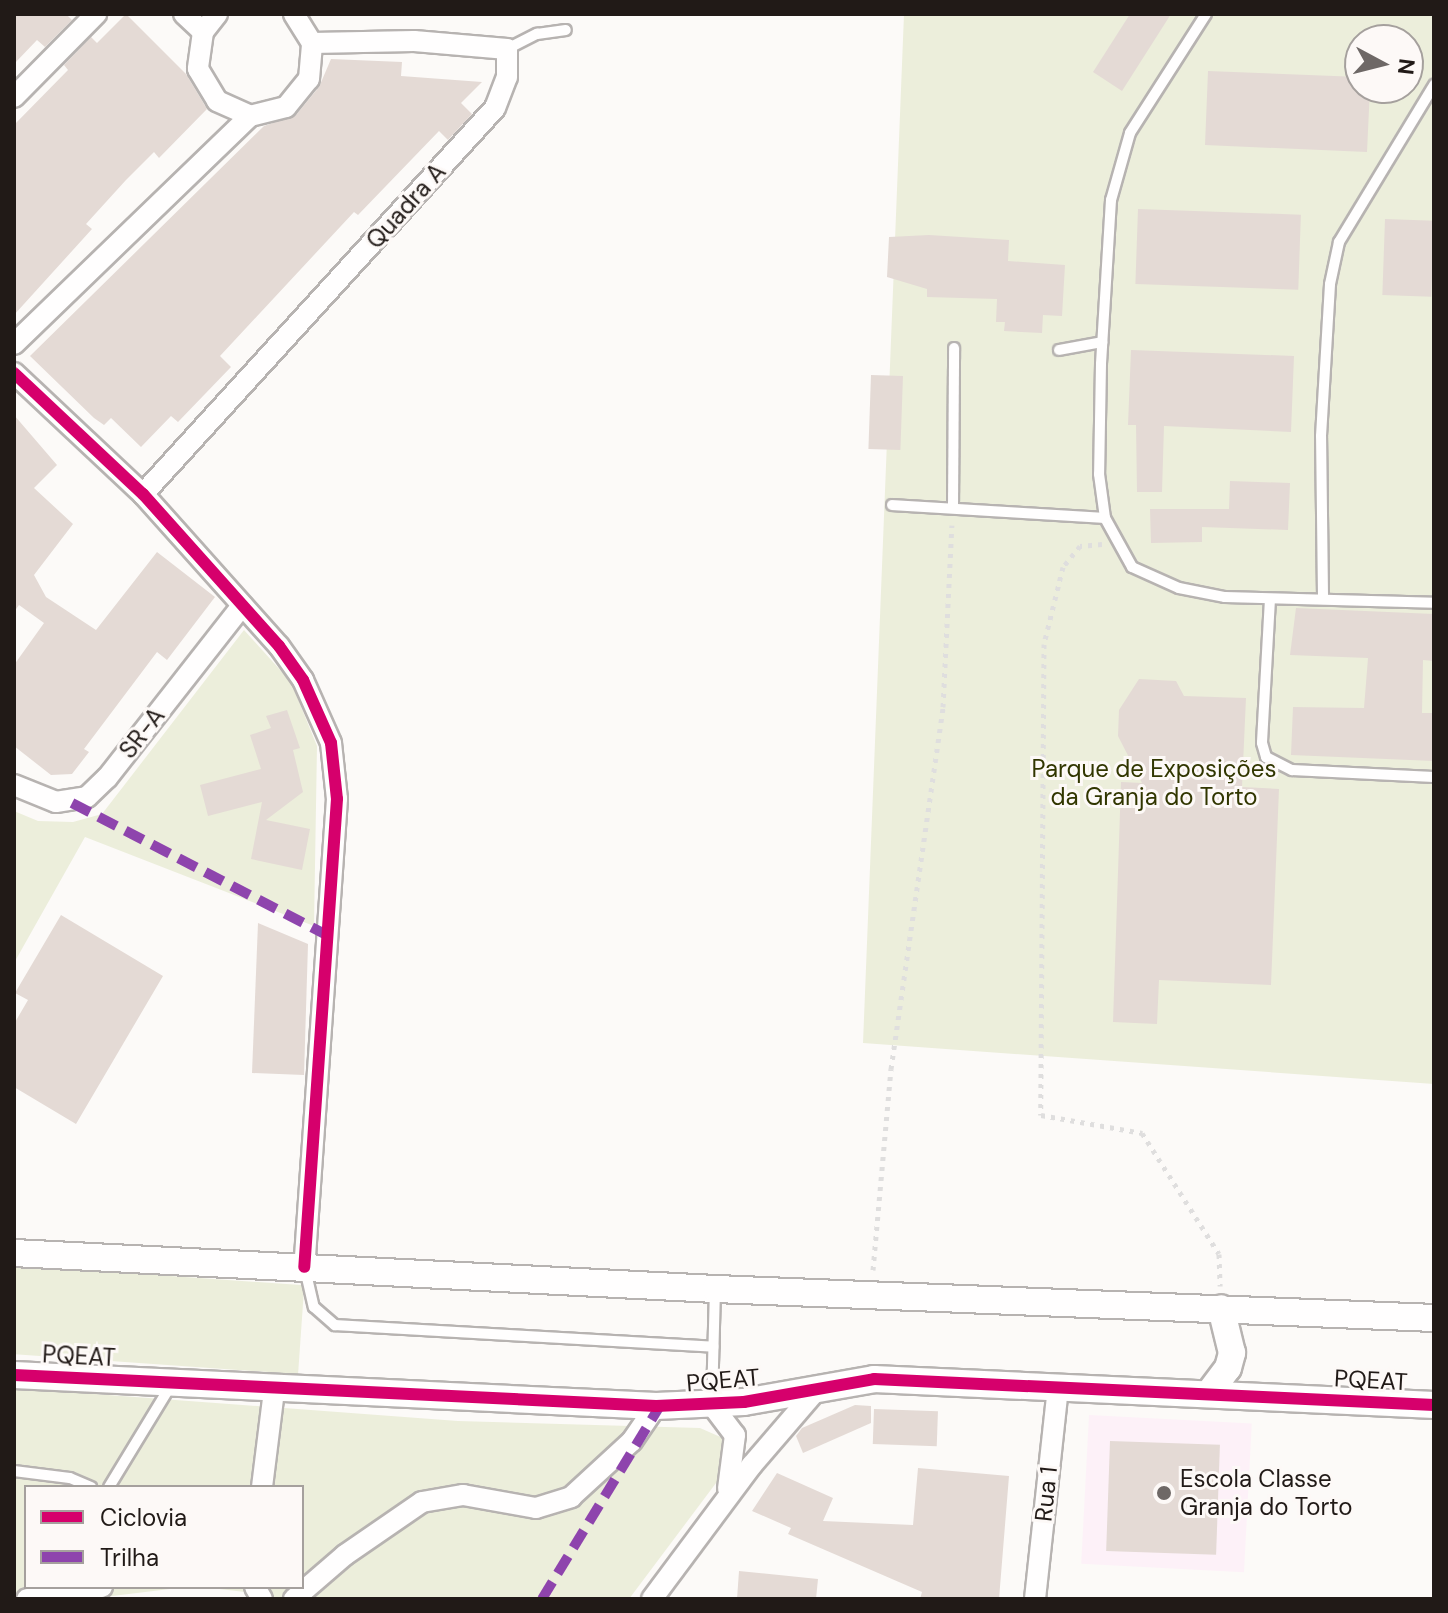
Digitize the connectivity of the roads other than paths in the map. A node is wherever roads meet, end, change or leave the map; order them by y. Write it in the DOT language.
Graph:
graph roads {
  1 [pos="96,14"];
  2 [pos="184,14"];
  3 [pos="217,14"];
  4 [pos="294,14"];
  5 [pos="1206,14"];
  6 [pos="566,30"];
  7 [pos="203,32"];
  8 [pos="312,43"];
  9 [pos="507,49"];
  10 [pos="1434,85"];
  11 [pos="14,97"];
  12 [pos="250,116"];
  13 [pos="1102,342"];
  14 [pos="14,344"];
  15 [pos="954,348"];
  16 [pos="1059,350"];
  17 [pos="14,373"];
  18 [pos="143,494"];
  19 [pos="892,505"];
  20 [pos="953,507"];
  21 [pos="1105,518"];
  22 [pos="1323,596"];
  23 [pos="1270,599"];
  24 [pos="1434,603"];
  25 [pos="242,606"];
  26 [pos="1434,777"];
  27 [pos="14,785"];
  28 [pos="14,1253"];
  29 [pos="304,1267"];
  30 [pos="716,1289"];
  31 [pos="1221,1308"];
  32 [pos="1434,1318"];
  33 [pos="713,1347"];
  34 [pos="14,1375"];
  35 [pos="172,1383"];
  36 [pos="819,1387"];
  37 [pos="1058,1388"];
  38 [pos="274,1390"];
  39 [pos="1209,1393"];
  40 [pos="712,1405"];
  41 [pos="1434,1405"];
  42 [pos="656,1406"];
  43 [pos="14,1471"];
  44 [pos="86,1485"];
  45 [pos="110,1485"];
  46 [pos="262,1485"];
  47 [pos="724,1501"];
  48 [pos="90,1589"];
  49 [pos="27,1599"];
  50 [pos="294,1599"];
  51 [pos="652,1599"];
  52 [pos="1035,1599"];
  1 -- 11 [label="street"];
  2 -- 7 [label="street"];
  3 -- 7 [label="street"];
  4 -- 8 [label="street"];
  5 -- 13 [label="lane"];
  6 -- 9 [label="lane"];
  7 -- 12 [label="street"];
  8 -- 9 [label="street"];
  8 -- 12 [label="street"];
  9 -- 18 [label="street, Quadra A"];
  10 -- 22 [label="lane"];
  12 -- 14 [label="street"];
  13 -- 16 [label="lane"];
  13 -- 21 [label="lane"];
  15 -- 20 [label="lane"];
  17 -- 18 [label="street"];
  18 -- 25 [label="street"];
  19 -- 20 [label="lane"];
  20 -- 21 [label="lane"];
  21 -- 23 [label="lane"];
  22 -- 23 [label="lane"];
  22 -- 24 [label="lane"];
  23 -- 26 [label="lane"];
  25 -- 27 [label="street, SR-A"];
  25 -- 29 [label="street"];
  28 -- 29 [label="street"];
  29 -- 30 [label="street"];
  29 -- 33 [label="lane"];
  30 -- 31 [label="street"];
  30 -- 33 [label="lane"];
  31 -- 32 [label="street"];
  31 -- 39 [label="street"];
  33 -- 40 [label="lane"];
  34 -- 35 [label="street, PQEAT"];
  35 -- 38 [label="street, PQEAT"];
  35 -- 45 [label="lane"];
  36 -- 37 [label="street, PQEAT"];
  36 -- 40 [label="street, PQEAT"];
  36 -- 47 [label="street"];
  37 -- 39 [label="street, PQEAT"];
  37 -- 52 [label="street, Rua 1"];
  38 -- 42 [label="street, PQEAT"];
  38 -- 46 [label="street"];
  39 -- 41 [label="street, PQEAT"];
  40 -- 42 [label="street, PQEAT"];
  40 -- 47 [label="street"];
  42 -- 50 [label="street"];
  43 -- 44 [label="lane"];
  47 -- 51 [label="street"];
  48 -- 49 [label="street"];
}
